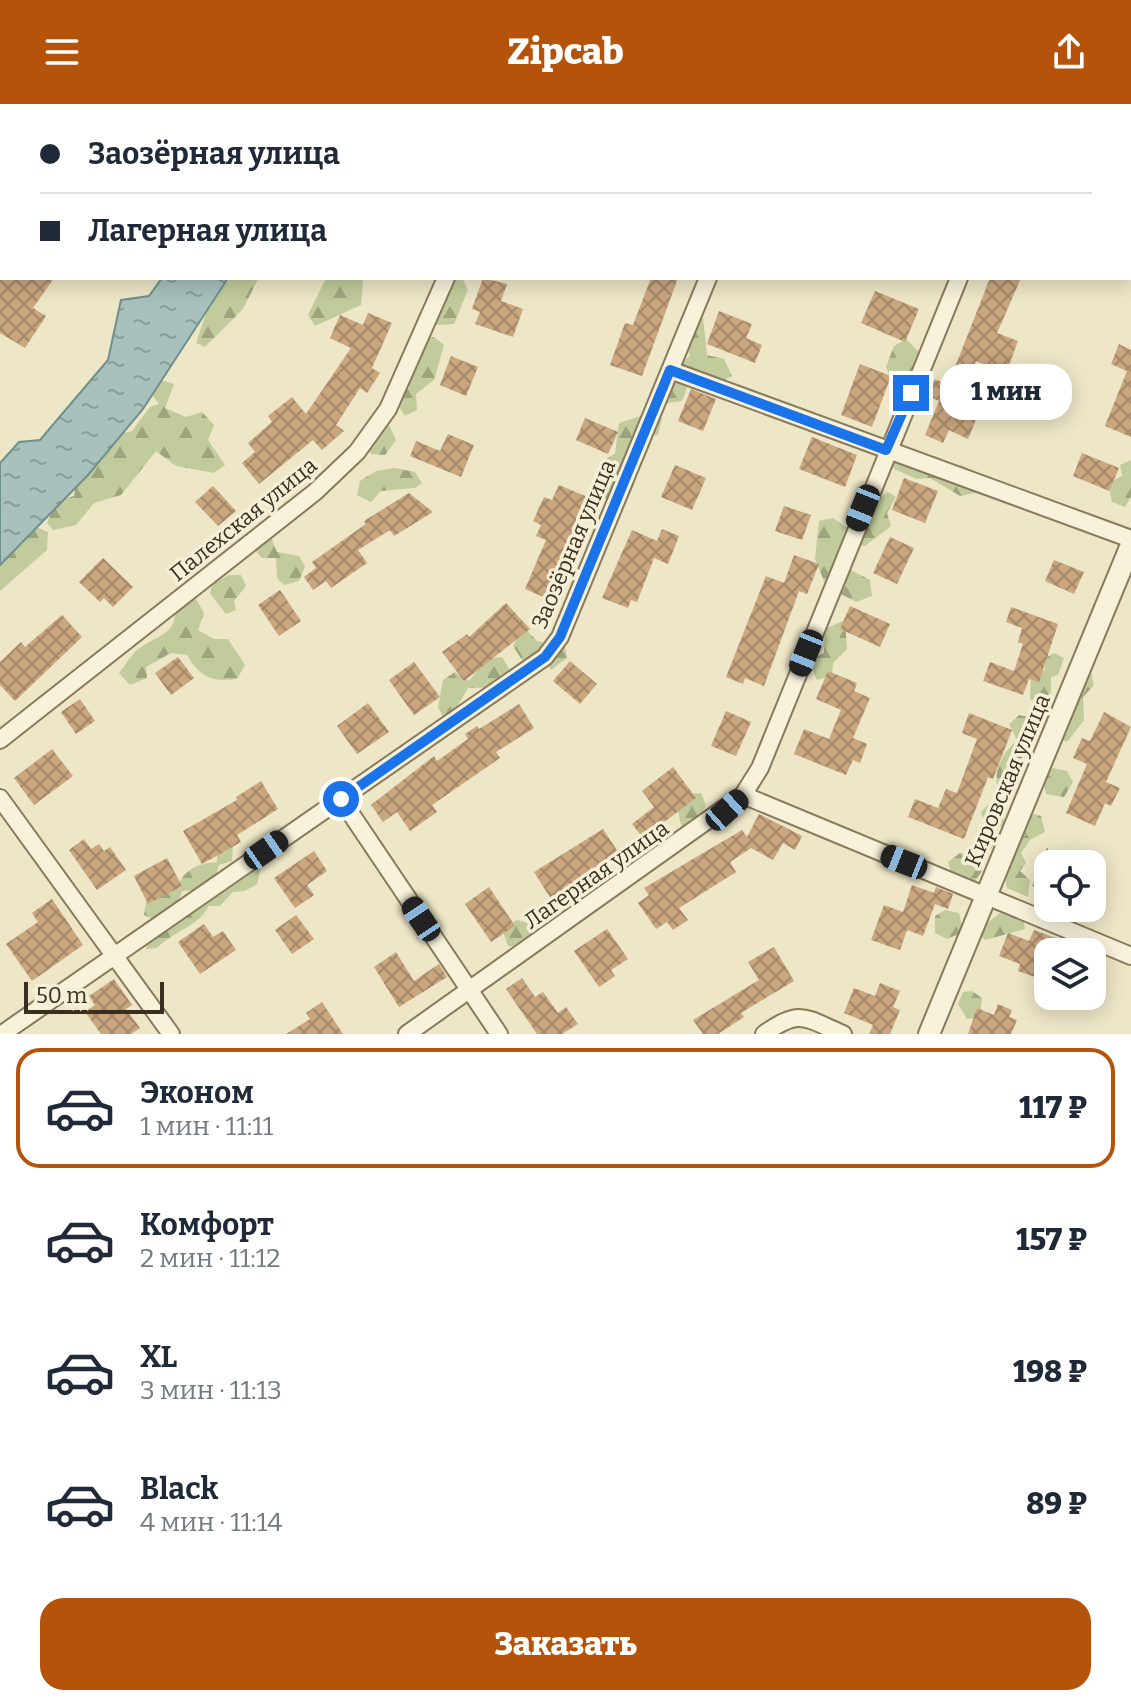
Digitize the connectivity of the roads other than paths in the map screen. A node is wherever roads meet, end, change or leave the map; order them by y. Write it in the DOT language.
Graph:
graph roads {
  1 [pos="445,280"];
  2 [pos="707,280"];
  3 [pos="958,280"];
  4 [pos="670,370"];
  5 [pos="886,450"];
  6 [pos="1131,542"];
  7 [pos="0,740"];
  8 [pos="743,795"];
  9 [pos="0,798"];
  10 [pos="341,799"];
  11 [pos="985,896"];
  12 [pos="116,954"];
  13 [pos="1131,956"];
  14 [pos="469,991"];
  15 [pos="2,1034"];
  16 [pos="171,1034"];
  17 [pos="407,1034"];
  18 [pos="499,1034"];
  19 [pos="764,1034"];
  20 [pos="843,1034"];
  21 [pos="929,1034"];
  1 -- 7 [label="street, Палехская улица"];
  2 -- 4 [label="street, Заозёрная улица"];
  3 -- 5 [label="street, Лагерная улица"];
  4 -- 5 [label="street"];
  4 -- 10 [label="street, Заозёрная улица"];
  5 -- 6 [label="street"];
  5 -- 8 [label="street, Лагерная улица"];
  6 -- 11 [label="street, Кировская улица"];
  8 -- 11 [label="street"];
  8 -- 14 [label="street, Лагерная улица"];
  9 -- 12 [label="street"];
  10 -- 12 [label="street, Заозёрная улица"];
  10 -- 14 [label="street"];
  11 -- 13 [label="street"];
  11 -- 21 [label="street, Кировская улица"];
  12 -- 15 [label="street, Заозёрная улица"];
  12 -- 16 [label="street"];
  14 -- 17 [label="street, Лагерная улица"];
  14 -- 18 [label="street"];
  19 -- 20 [label="street"];
}
